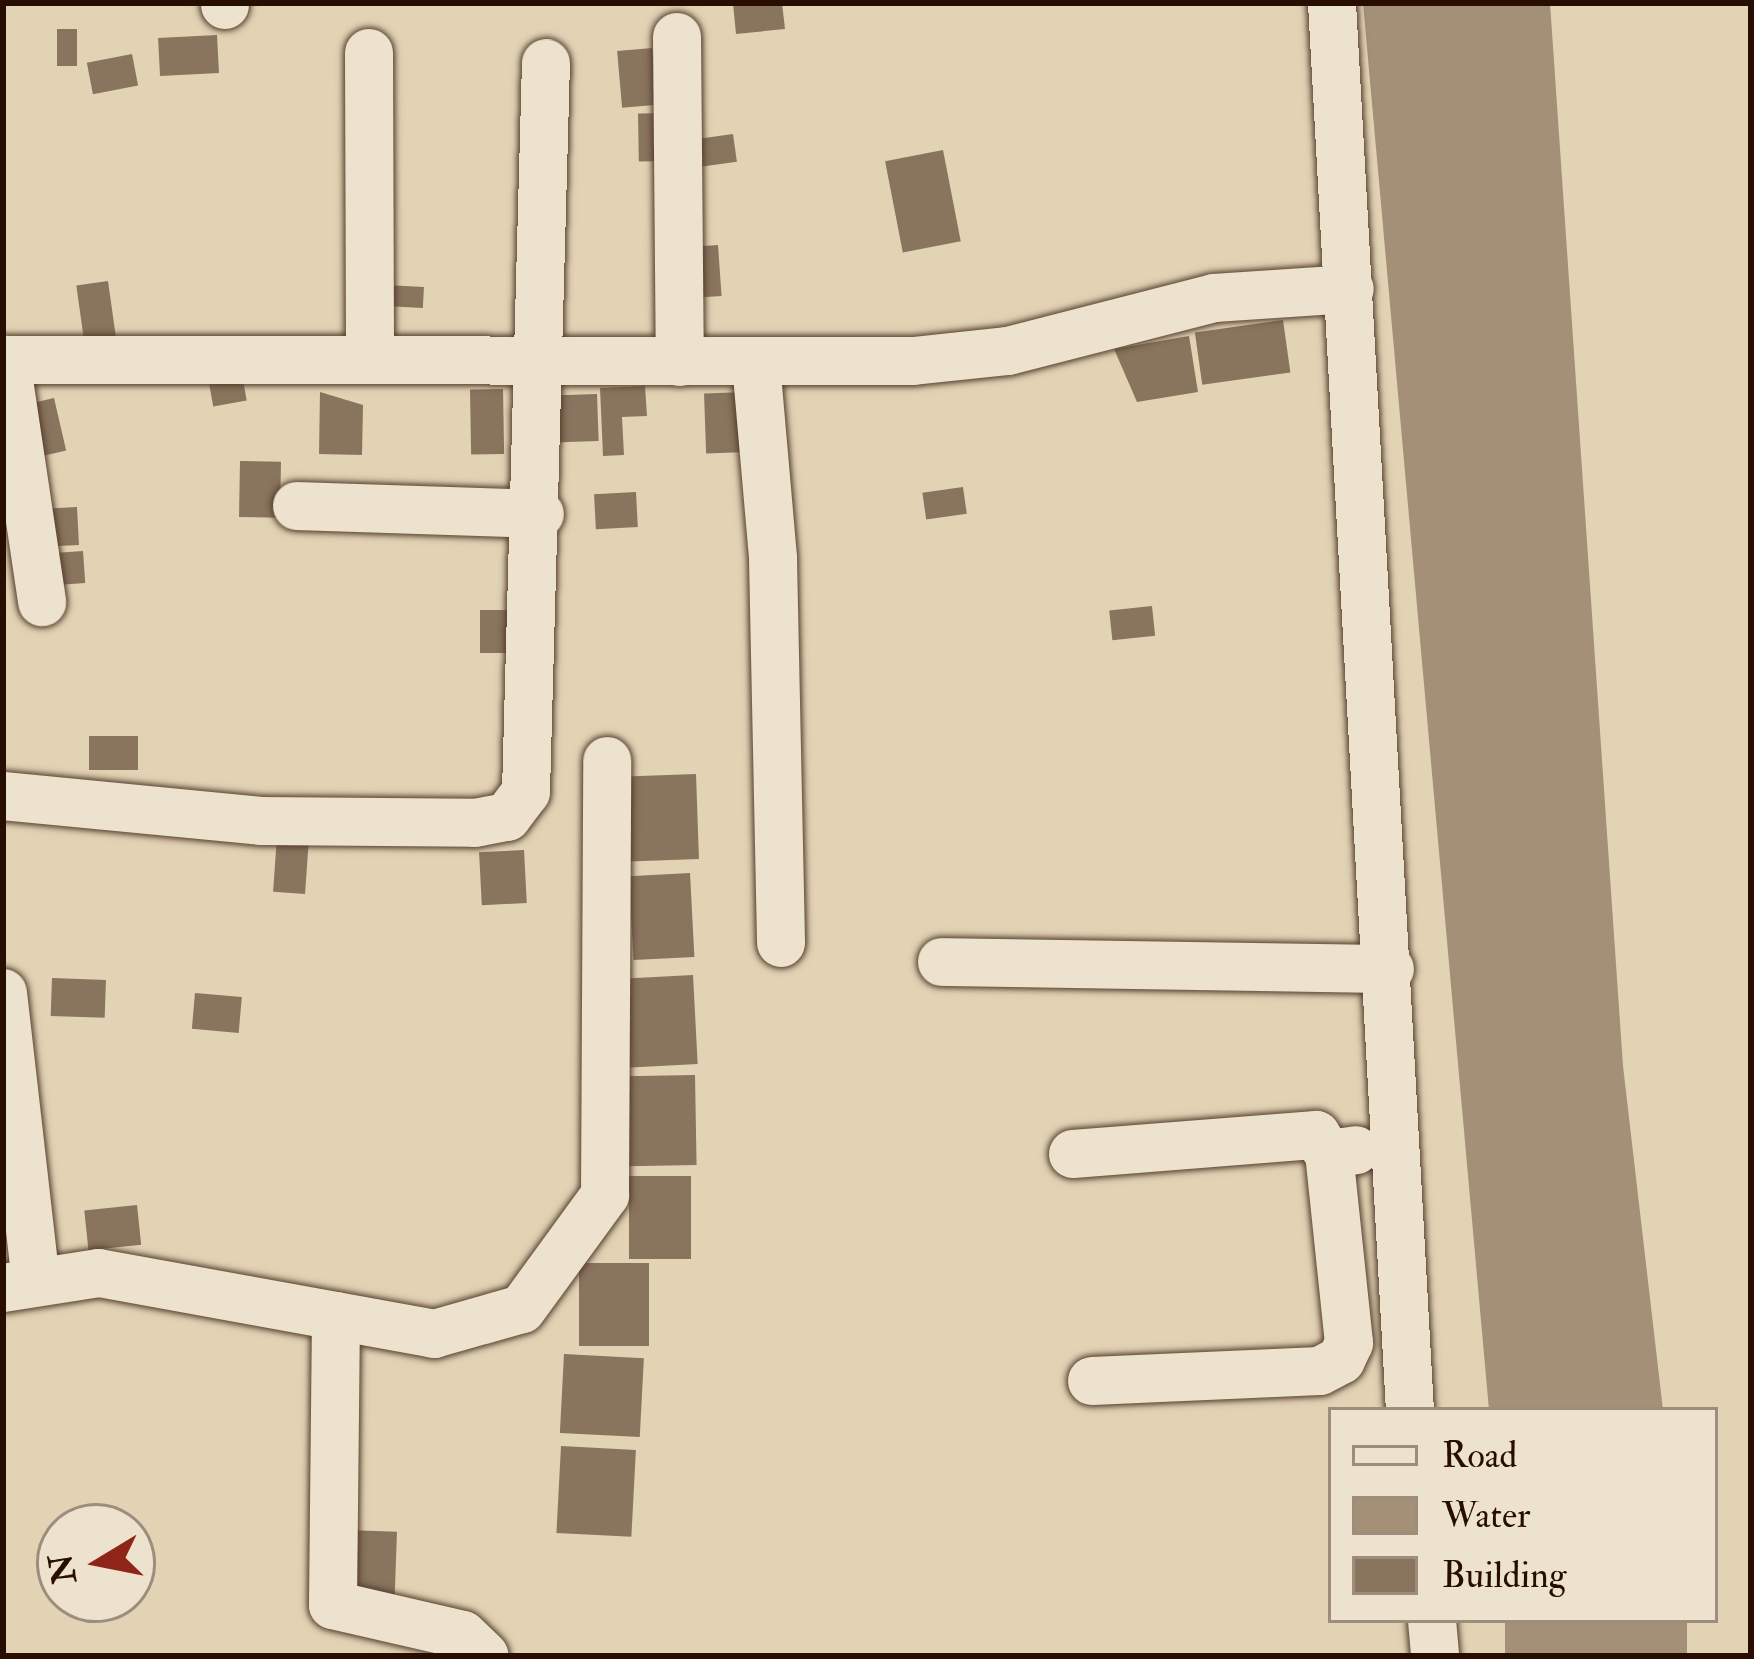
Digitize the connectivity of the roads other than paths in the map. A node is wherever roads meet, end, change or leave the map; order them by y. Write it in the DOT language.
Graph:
graph roads {
  1 [pos="1332,3"];
  2 [pos="677,37"];
  3 [pos="369,53"];
  4 [pos="546,63"];
  5 [pos="1350,289"];
  6 [pos="370,357"];
  7 [pos="544,358"];
  8 [pos="4,360"];
  9 [pos="680,362"];
  10 [pos="756,363"];
  11 [pos="297,506"];
  12 [pos="540,514"];
  13 [pos="42,602"];
  14 [pos="608,761"];
  15 [pos="3,796"];
  16 [pos="781,943"];
  17 [pos="942,962"];
  18 [pos="1390,969"];
  19 [pos="3,993"];
  20 [pos="1390,1144"];
  21 [pos="1073,1154"];
  22 [pos="1329,1154"];
  23 [pos="20,1285"];
  24 [pos="337,1316"];
  25 [pos="1092,1381"];
  26 [pos="1411,1407"];
  27 [pos="1432,1623"];
  28 [pos="485,1656"];
  29 [pos="1436,1656"];
  1 -- 5 [label="street"];
  2 -- 9 [label="street"];
  3 -- 6 [label="street"];
  4 -- 7 [label="street"];
  5 -- 10 [label="street"];
  5 -- 18 [label="street"];
  6 -- 7 [label="street"];
  6 -- 8 [label="street"];
  7 -- 9 [label="street"];
  7 -- 12 [label="street"];
  8 -- 13 [label="street"];
  9 -- 10 [label="street"];
  10 -- 16 [label="street"];
  11 -- 12 [label="street"];
  12 -- 15 [label="street"];
  14 -- 24 [label="street"];
  17 -- 18 [label="street"];
  18 -- 20 [label="street"];
  19 -- 23 [label="street"];
  20 -- 22 [label="street"];
  20 -- 26 [label="street"];
  21 -- 22 [label="street"];
  22 -- 25 [label="street"];
  23 -- 24 [label="street"];
  24 -- 28 [label="street"];
  27 -- 29 [label="street"];
}
